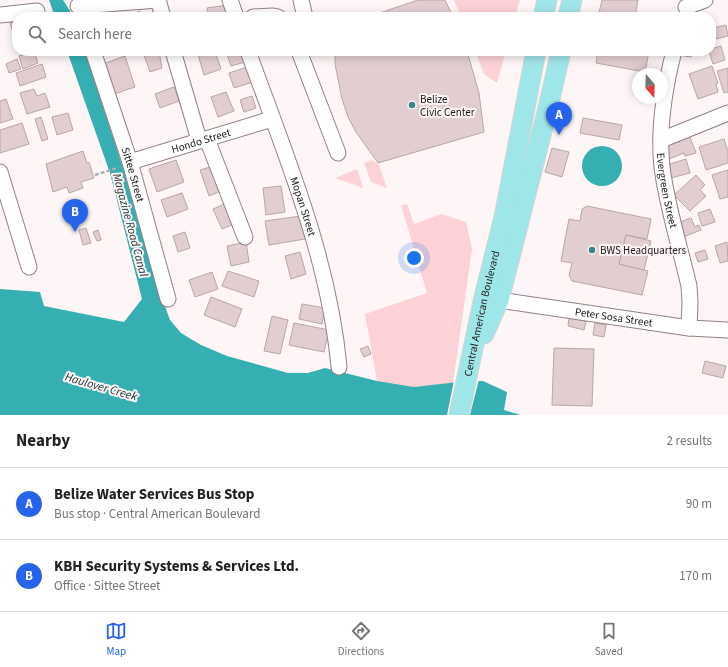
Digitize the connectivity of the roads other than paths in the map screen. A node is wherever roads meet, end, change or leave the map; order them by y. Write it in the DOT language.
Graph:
graph roads {
  1 [pos="158,0"];
  2 [pos="230,0"];
  3 [pos="301,0"];
  4 [pos="547,0"];
  5 [pos="572,0"];
  6 [pos="705,0"];
  7 [pos="79,8"];
  8 [pos="686,8"];
  9 [pos="37,11"];
  10 [pos="30,12"];
  11 [pos="162,12"];
  12 [pos="234,12"];
  13 [pos="304,12"];
  14 [pos="545,12"];
  15 [pos="569,12"];
  16 [pos="12,14"];
  17 [pos="0,16"];
  18 [pos="95,56"];
  19 [pos="175,56"];
  20 [pos="250,56"];
  21 [pos="301,56"];
  22 [pos="535,56"];
  23 [pos="560,56"];
  24 [pos="673,56"];
  25 [pos="728,113"];
  26 [pos="272,119"];
  27 [pos="203,140"];
  28 [pos="661,140"];
  29 [pos="338,153"];
  30 [pos="130,162"];
  31 [pos="0,172"];
  32 [pos="245,237"];
  33 [pos="29,267"];
  34 [pos="168,299"];
  35 [pos="499,300"];
  36 [pos="688,328"];
  37 [pos="728,330"];
  38 [pos="339,367"];
  39 [pos="469,369"];
  40 [pos="459,415"];
  1 -- 7 [label="street"];
  1 -- 11 [label="street"];
  2 -- 12 [label="street"];
  3 -- 13 [label="street"];
  4 -- 14 [label="main road"];
  5 -- 15 [label="main road"];
  6 -- 8 [label="street"];
  9 -- 10 [label="street"];
  16 -- 17 [label="street"];
  18 -- 30 [label="street, Sittee Street"];
  19 -- 27 [label="street"];
  20 -- 26 [label="street, Mopan Street"];
  21 -- 29 [label="street"];
  22 -- 39 [label="main road, Central American Boulevard"];
  23 -- 35 [label="main road, Central American Boulevard"];
  24 -- 28 [label="street, Evergreen Street"];
  25 -- 28 [label="street"];
  26 -- 27 [label="street, Hondo Street"];
  26 -- 38 [label="street, Mopan Street"];
  27 -- 30 [label="street, Hondo Street"];
  27 -- 32 [label="street"];
  28 -- 36 [label="street, Evergreen Street"];
  30 -- 34 [label="street, Sittee Street"];
  31 -- 33 [label="street"];
  35 -- 36 [label="street, Peter Sosa Street"];
  35 -- 39 [label="main road, Central American Boulevard"];
  36 -- 37 [label="street, Peter Sosa Street"];
  39 -- 40 [label="main road"];
}
